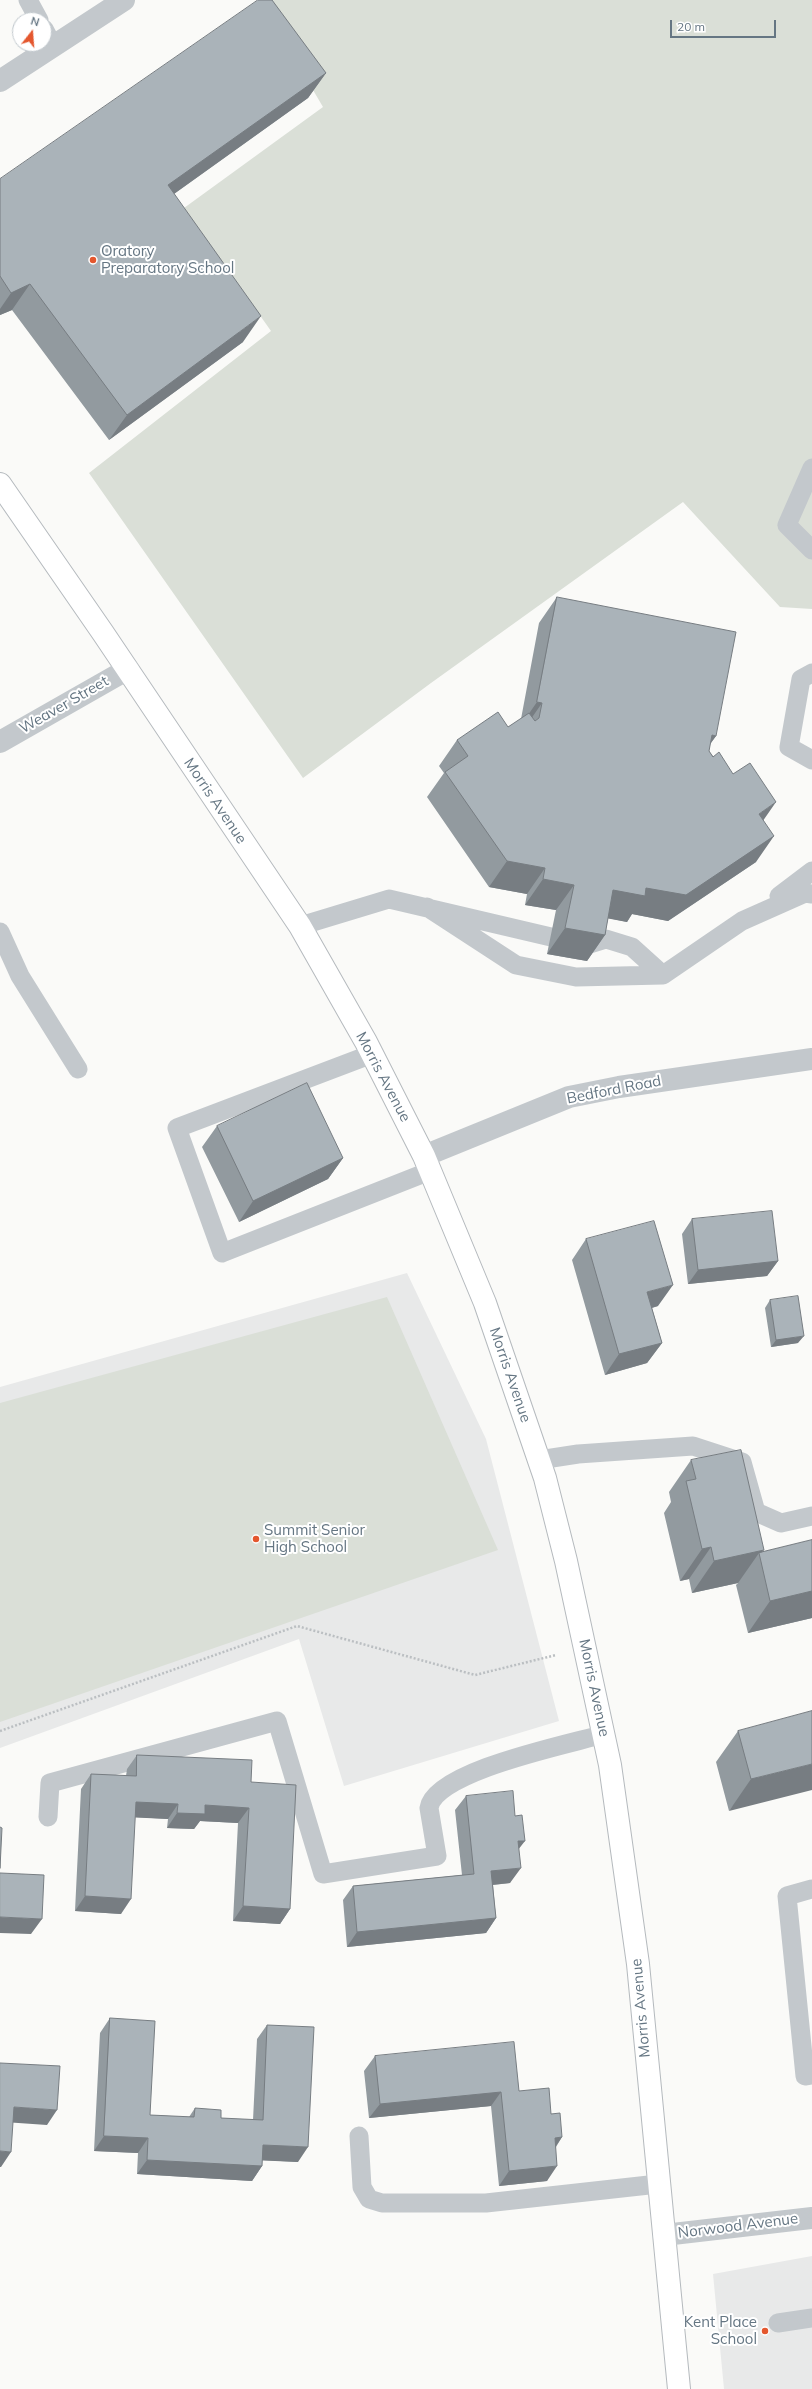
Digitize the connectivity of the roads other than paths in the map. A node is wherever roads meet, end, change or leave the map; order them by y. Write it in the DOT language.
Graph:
graph roads {
  1 [pos="28,0"];
  2 [pos="124,0"];
  3 [pos="35,12"];
  4 [pos="52,36"];
  5 [pos="33,52"];
  6 [pos="0,81"];
  7 [pos="812,468"];
  8 [pos="0,484"];
  9 [pos="812,550"];
  10 [pos="128,669"];
  11 [pos="812,673"];
  12 [pos="0,742"];
  13 [pos="812,760"];
  14 [pos="812,871"];
  15 [pos="812,894"];
  16 [pos="427,907"];
  17 [pos="752,916"];
  18 [pos="300,926"];
  19 [pos="0,932"];
  20 [pos="551,937"];
  21 [pos="590,944"];
  22 [pos="663,975"];
  23 [pos="372,1054"];
  24 [pos="812,1059"];
  25 [pos="78,1069"];
  26 [pos="427,1163"];
  27 [pos="539,1460"];
  28 [pos="812,1516"];
  29 [pos="604,1734"];
  30 [pos="48,1817"];
  31 [pos="812,1889"];
  32 [pos="812,2075"];
  33 [pos="359,2136"];
  34 [pos="658,2184"];
  35 [pos="812,2218"];
  36 [pos="664,2235"];
  37 [pos="812,2318"];
  38 [pos="778,2323"];
  39 [pos="679,2389"];
  1 -- 3 [label="lane"];
  2 -- 4 [label="street"];
  5 -- 6 [label="street"];
  7 -- 9 [label="lane"];
  8 -- 10 [label="main road, Morris Avenue"];
  10 -- 12 [label="street, Weaver Street"];
  10 -- 18 [label="main road, Morris Avenue"];
  11 -- 13 [label="lane"];
  14 -- 17 [label="lane"];
  15 -- 17 [label="lane"];
  16 -- 18 [label="lane"];
  16 -- 20 [label="lane"];
  16 -- 22 [label="lane"];
  17 -- 22 [label="lane"];
  18 -- 23 [label="main road, Morris Avenue"];
  19 -- 25 [label="lane"];
  21 -- 22 [label="lane"];
  23 -- 26 [label="main road, Morris Avenue"];
  23 -- 26 [label="lane"];
  24 -- 26 [label="street, Bedford Road"];
  26 -- 27 [label="main road, Morris Avenue"];
  27 -- 28 [label="lane"];
  27 -- 29 [label="main road, Morris Avenue"];
  29 -- 30 [label="lane"];
  29 -- 34 [label="main road, Morris Avenue"];
  31 -- 32 [label="lane"];
  33 -- 34 [label="lane"];
  34 -- 36 [label="main road, Morris Avenue"];
  35 -- 36 [label="street, Norwood Avenue"];
  36 -- 39 [label="main road, Morris Avenue"];
  37 -- 38 [label="lane"];
}
